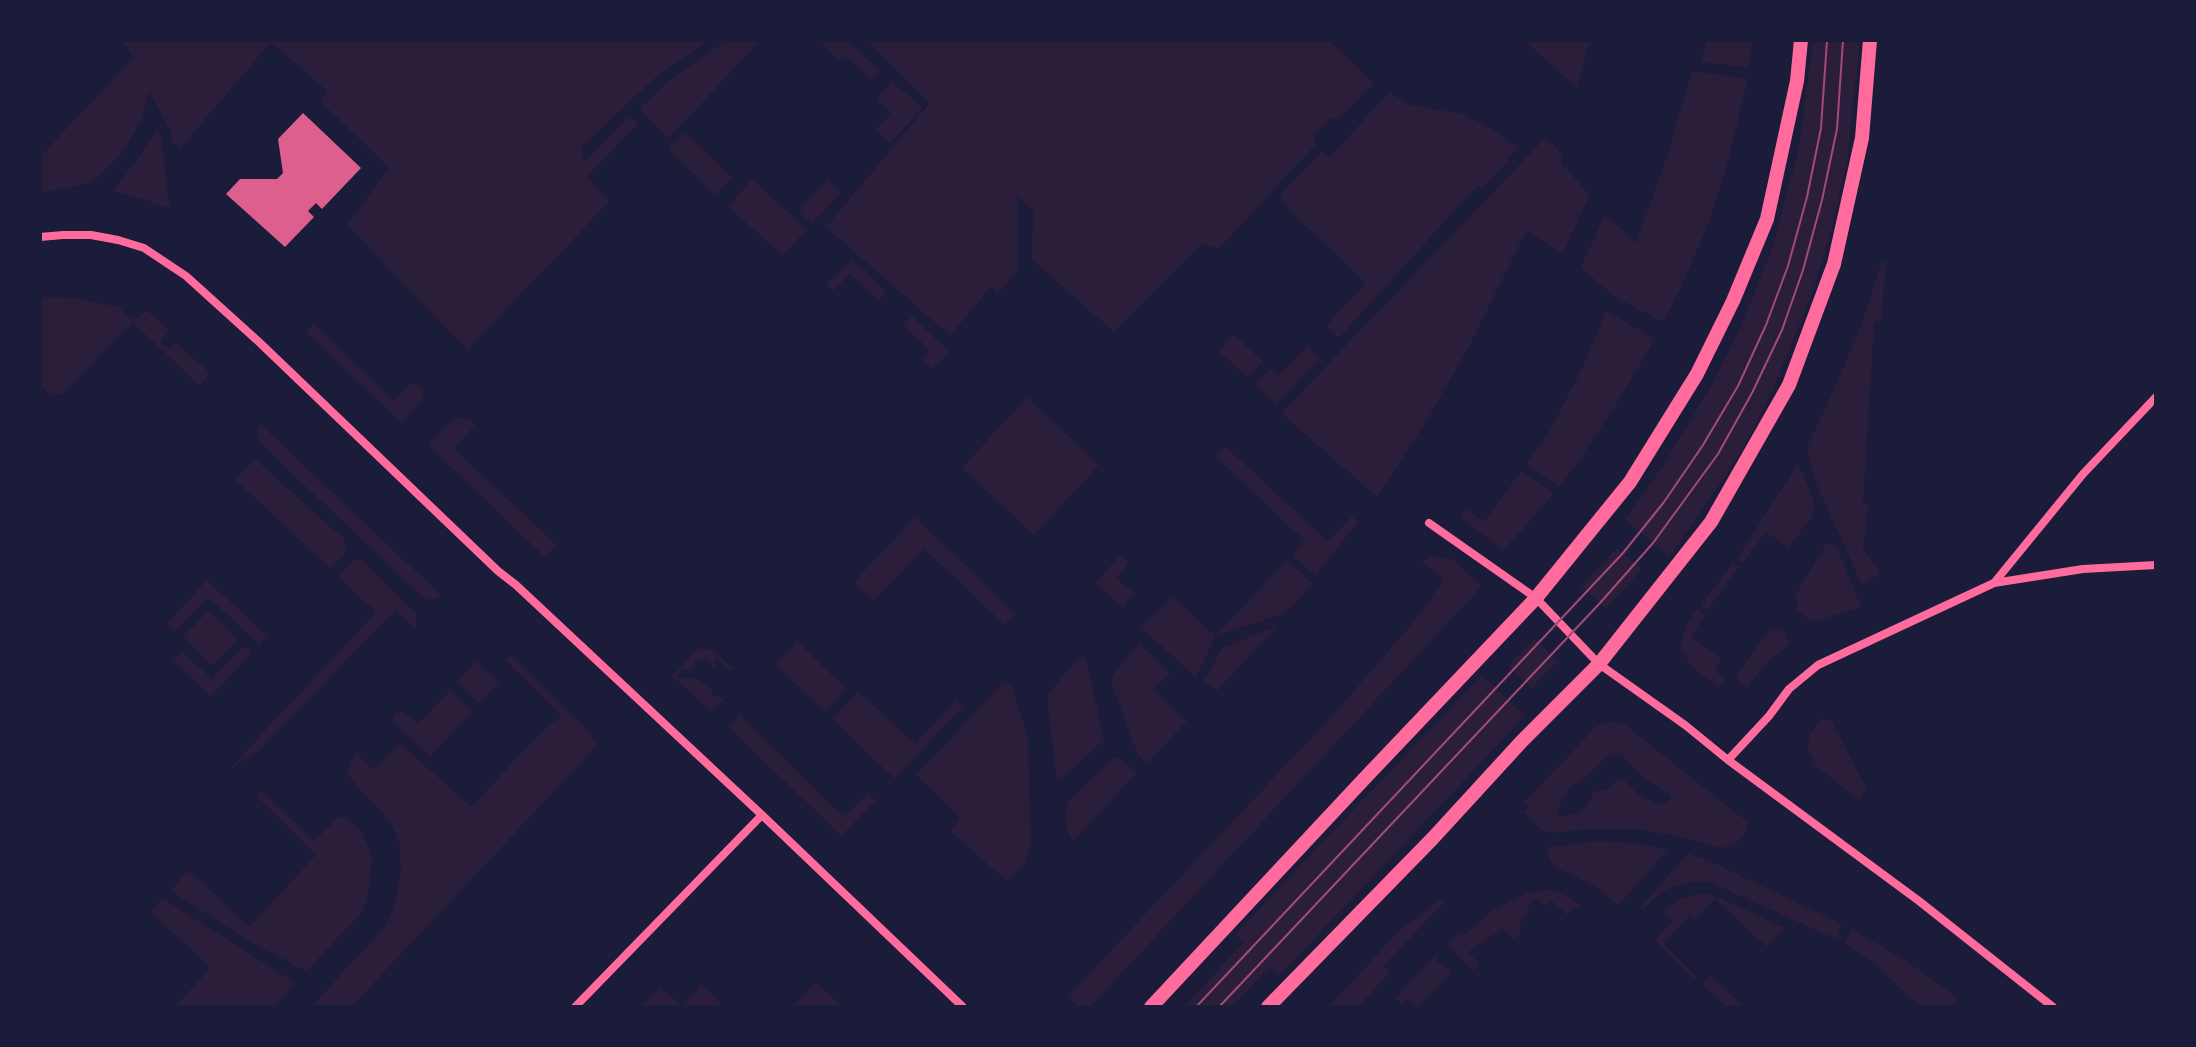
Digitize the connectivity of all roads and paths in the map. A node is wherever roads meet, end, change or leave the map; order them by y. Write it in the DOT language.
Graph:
graph roads {
  1 [pos="1801,40"];
  2 [pos="1870,40"];
  3 [pos="40,237"];
  4 [pos="2156,397"];
  5 [pos="1429,523"];
  6 [pos="2156,565"];
  7 [pos="1994,583"];
  8 [pos="1536,598"];
  9 [pos="1599,664"];
  10 [pos="1728,760"];
  11 [pos="762,815"];
  12 [pos="575,1007"];
  13 [pos="963,1007"];
  14 [pos="1151,1007"];
  15 [pos="1268,1007"];
  16 [pos="2053,1007"];
  1 -- 8 [label="street"];
  2 -- 9 [label="street"];
  3 -- 11 [label="street"];
  4 -- 7 [label="street"];
  5 -- 8 [label="street"];
  6 -- 7 [label="street"];
  7 -- 10 [label="street"];
  8 -- 9 [label="street"];
  8 -- 14 [label="street"];
  9 -- 10 [label="street"];
  9 -- 15 [label="street"];
  10 -- 16 [label="street"];
  11 -- 12 [label="street"];
  11 -- 13 [label="street"];
}
